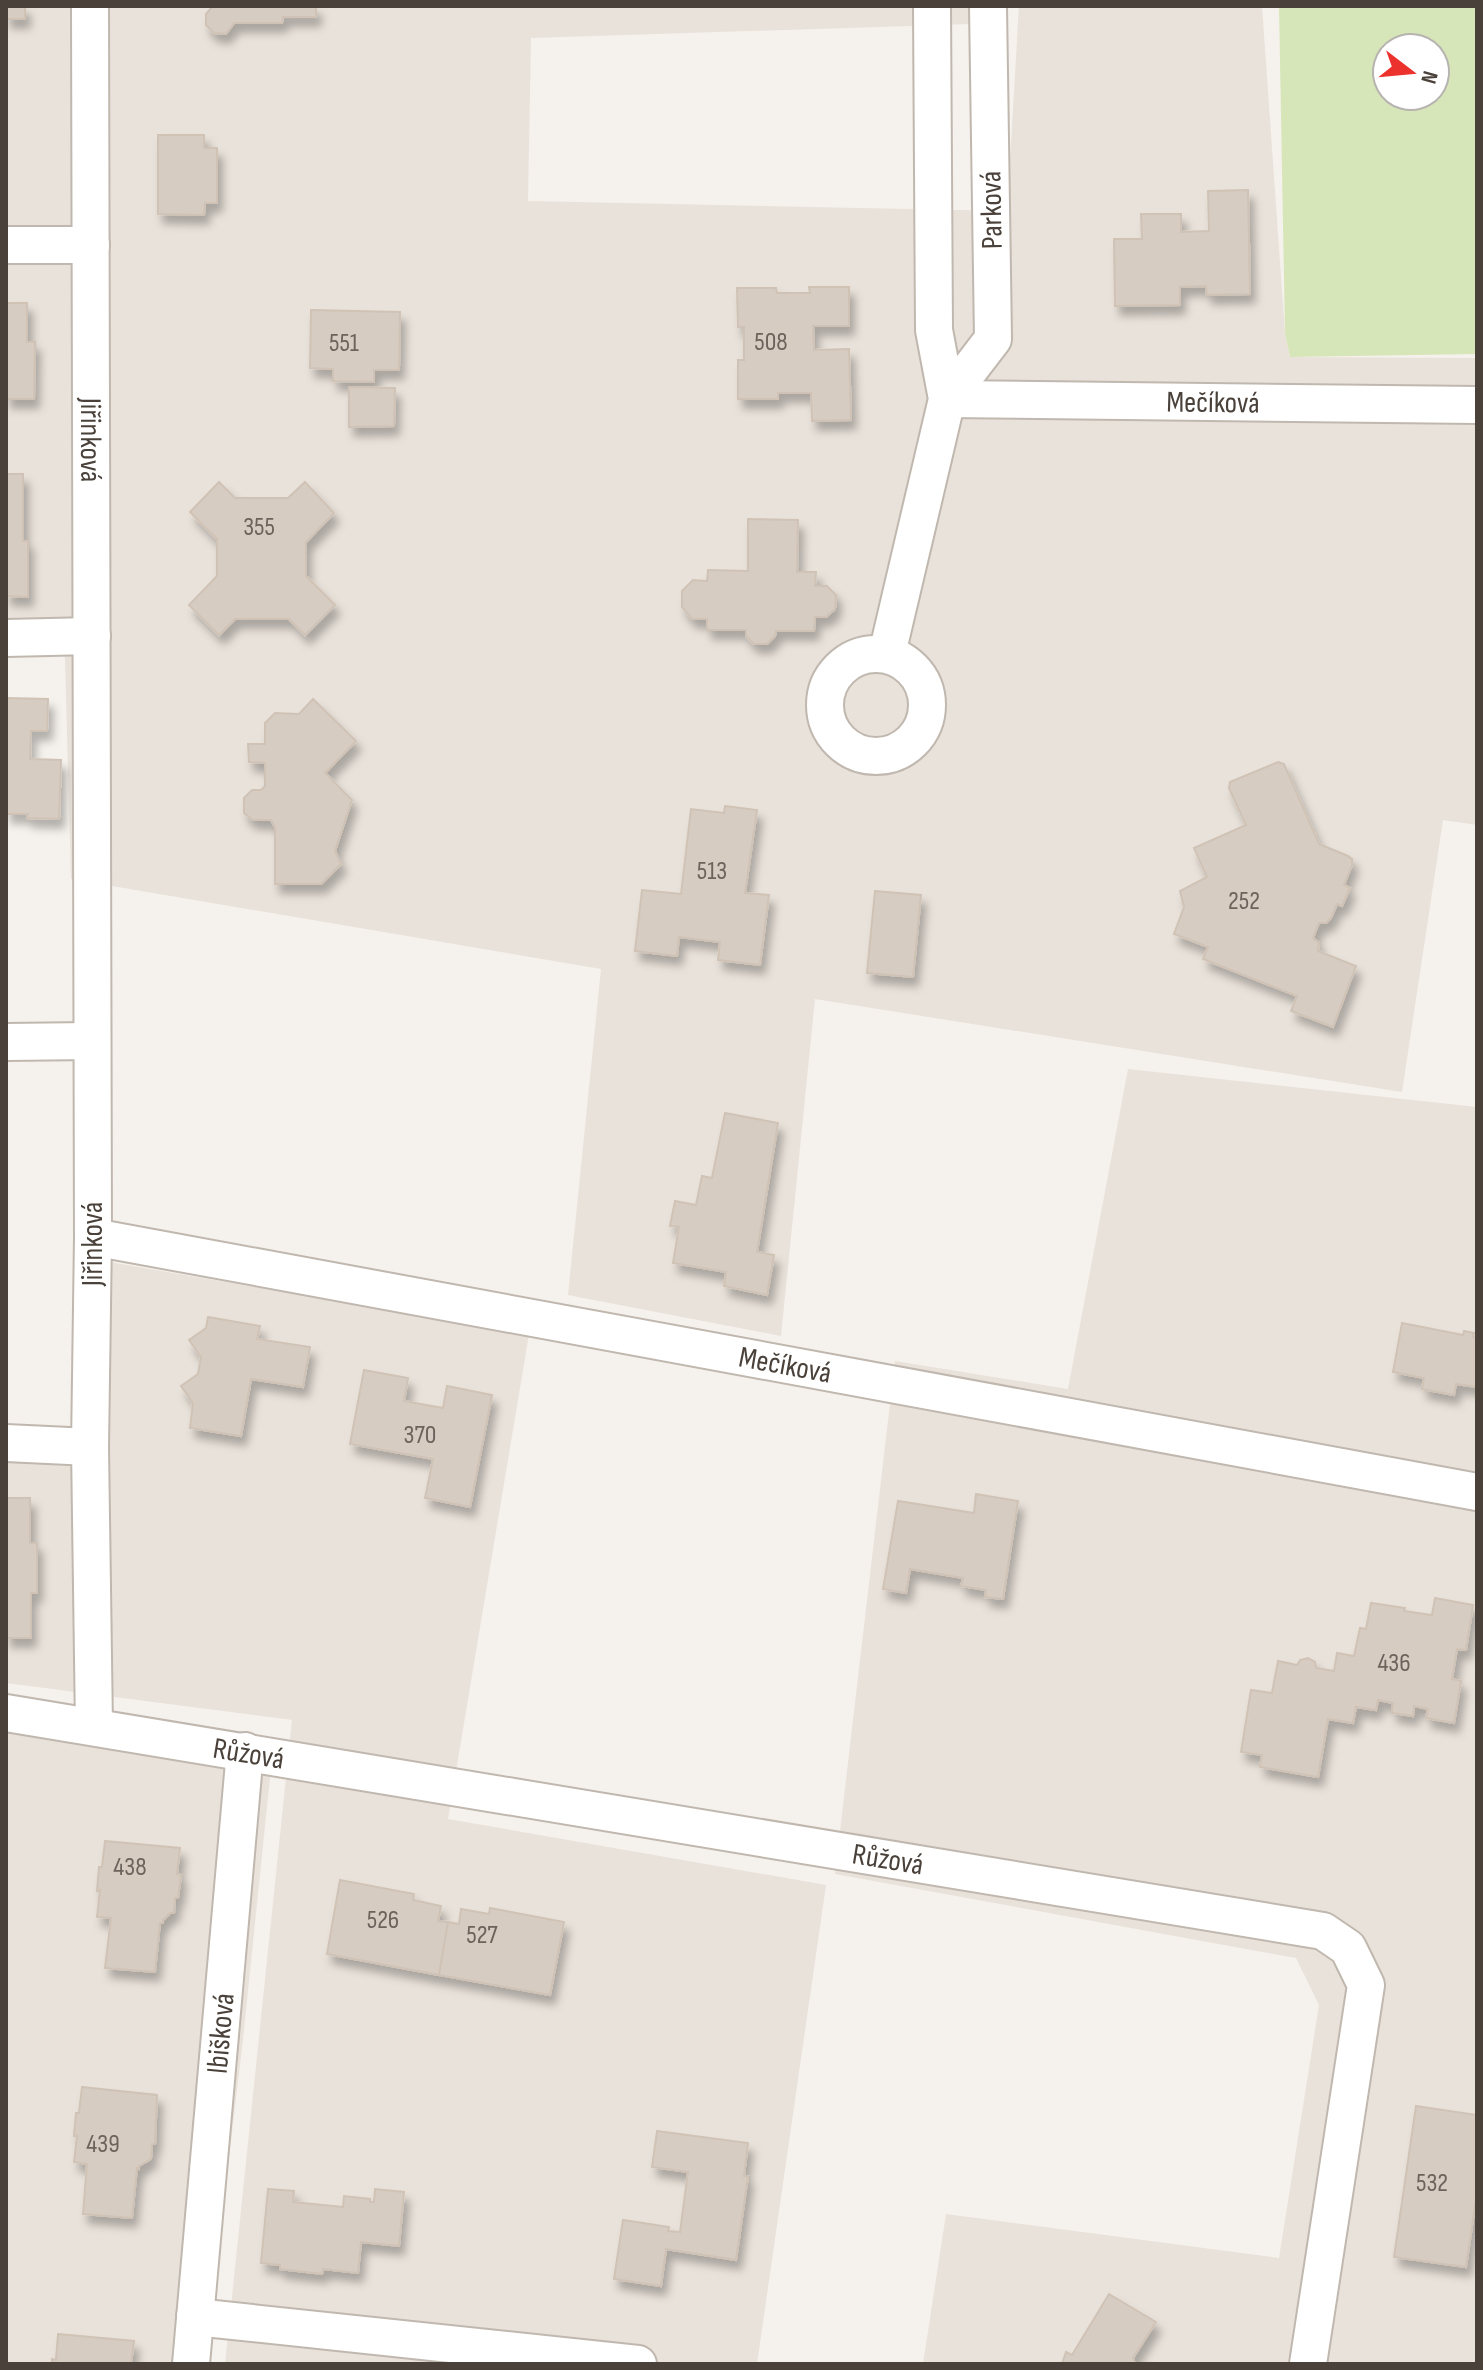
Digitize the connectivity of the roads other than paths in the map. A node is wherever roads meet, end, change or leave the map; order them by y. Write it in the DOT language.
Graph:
graph roads {
  1 [pos="90,6"];
  2 [pos="932,6"];
  3 [pos="988,6"];
  4 [pos="6,245"];
  5 [pos="91,245"];
  6 [pos="947,399"];
  7 [pos="1477,405"];
  8 [pos="92,636"];
  9 [pos="6,638"];
  10 [pos="887,654"];
  11 [pos="91,1041"];
  12 [pos="6,1042"];
  13 [pos="93,1237"];
  14 [pos="6,1443"];
  15 [pos="90,1447"];
  16 [pos="1477,1492"];
  17 [pos="6,1713"];
  18 [pos="94,1727"];
  19 [pos="245,1751"];
  20 [pos="195,2317"];
  21 [pos="191,2364"];
  22 [pos="638,2364"];
  23 [pos="1308,2364"];
  1 -- 5 [label="street, Jiřinková"];
  2 -- 6 [label="street, Parková"];
  3 -- 6 [label="street, Parková"];
  4 -- 5 [label="street"];
  5 -- 8 [label="street, Jiřinková"];
  6 -- 7 [label="street, Mečíková"];
  6 -- 10 [label="street, Parková"];
  8 -- 9 [label="street"];
  8 -- 11 [label="street, Jiřinková"];
  11 -- 12 [label="street"];
  11 -- 13 [label="street, Jiřinková"];
  13 -- 15 [label="street, Jiřinková"];
  13 -- 16 [label="street, Mečíková"];
  14 -- 15 [label="street"];
  15 -- 18 [label="street, Jiřinková"];
  17 -- 18 [label="street, Růžová"];
  18 -- 19 [label="street, Růžová"];
  19 -- 20 [label="street, Ibišková"];
  19 -- 23 [label="street, Růžová"];
  20 -- 21 [label="street, Ibišková"];
  20 -- 22 [label="street"];
}
